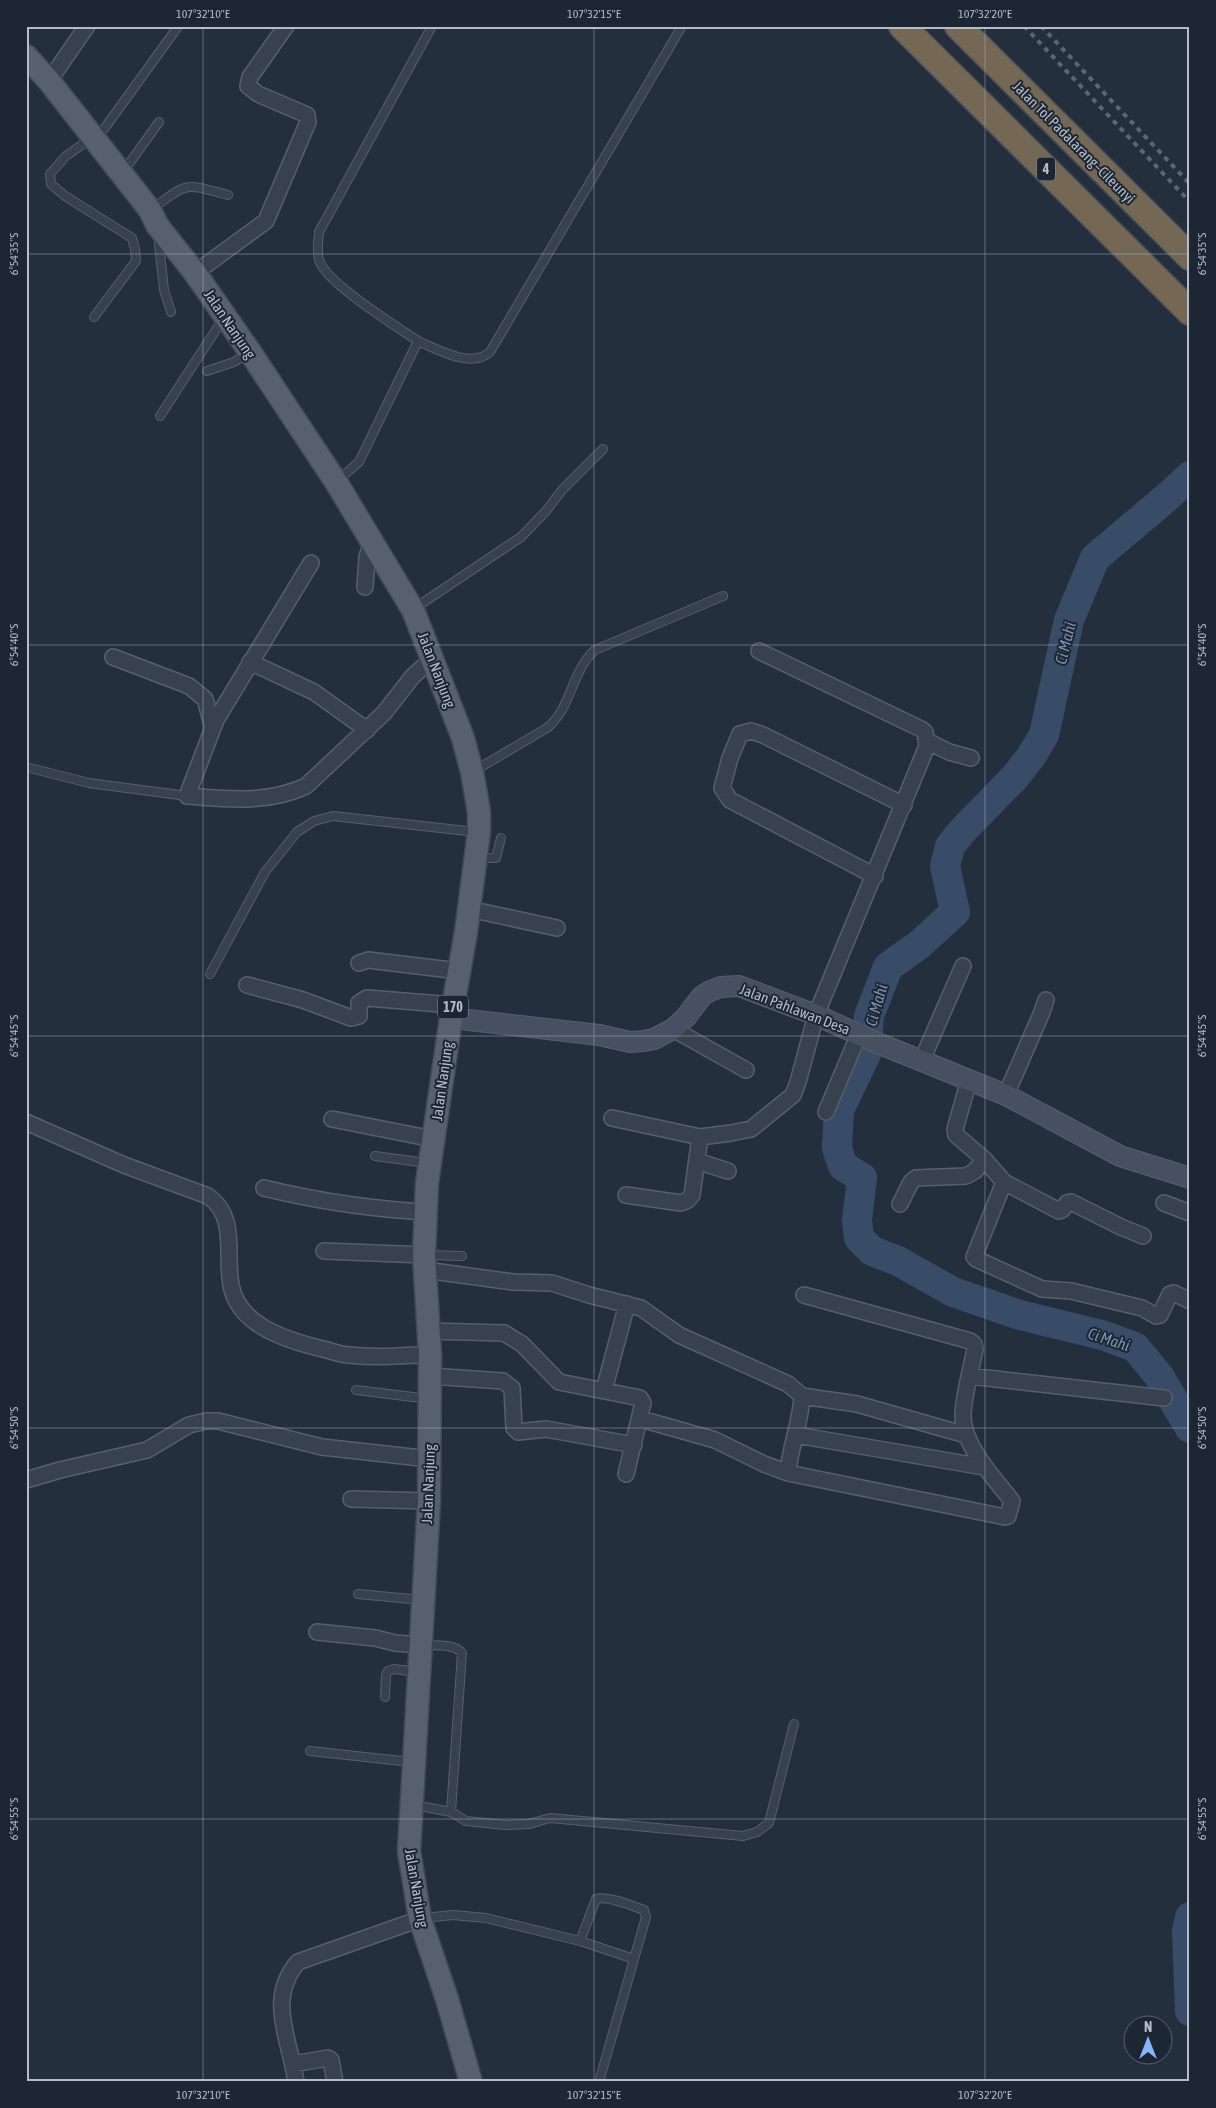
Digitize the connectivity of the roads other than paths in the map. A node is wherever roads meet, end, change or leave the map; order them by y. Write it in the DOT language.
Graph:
graph roads {
  1 [pos="87,26"];
  2 [pos="286,26"];
  3 [pos="432,26"];
  4 [pos="682,26"];
  5 [pos="902,26"];
  6 [pos="958,26"];
  7 [pos="177,28"];
  8 [pos="26,56"];
  9 [pos="49,81"];
  10 [pos="159,122"];
  11 [pos="93,138"];
  12 [pos="122,174"];
  13 [pos="228,195"];
  14 [pos="154,218"];
  15 [pos="1190,258"];
  16 [pos="195,273"];
  17 [pos="170,312"];
  18 [pos="1190,312"];
  19 [pos="225,315"];
  20 [pos="94,317"];
  21 [pos="418,341"];
  22 [pos="250,352"];
  23 [pos="206,371"];
  24 [pos="160,416"];
  25 [pos="603,449"];
  26 [pos="336,482"];
  27 [pos="372,541"];
  28 [pos="311,563"];
  29 [pos="365,587"];
  30 [pos="723,596"];
  31 [pos="413,610"];
  32 [pos="759,651"];
  33 [pos="113,657"];
  34 [pos="432,658"];
  35 [pos="250,662"];
  36 [pos="213,728"];
  37 [pos="367,730"];
  38 [pos="927,740"];
  39 [pos="971,758"];
  40 [pos="26,767"];
  41 [pos="472,772"];
  42 [pos="186,796"];
  43 [pos="904,805"];
  44 [pos="479,832"];
  45 [pos="500,838"];
  46 [pos="476,858"];
  47 [pos="875,876"];
  48 [pos="469,909"];
  49 [pos="557,928"];
  50 [pos="360,963"];
  51 [pos="963,966"];
  52 [pos="459,971"];
  53 [pos="210,974"];
  54 [pos="247,985"];
  55 [pos="1046,1000"];
  56 [pos="452,1012"];
  57 [pos="816,1015"];
  58 [pos="673,1029"];
  59 [pos="866,1037"];
  60 [pos="922,1060"];
  61 [pos="746,1070"];
  62 [pos="969,1080"];
  63 [pos="1006,1095"];
  64 [pos="826,1112"];
  65 [pos="612,1118"];
  66 [pos="332,1119"];
  67 [pos="26,1122"];
  68 [pos="700,1137"];
  69 [pos="433,1139"];
  70 [pos="375,1156"];
  71 [pos="984,1159"];
  72 [pos="697,1161"];
  73 [pos="429,1163"];
  74 [pos="728,1171"];
  75 [pos="1190,1178"];
  76 [pos="1004,1182"];
  77 [pos="264,1188"];
  78 [pos="626,1195"];
  79 [pos="1164,1203"];
  80 [pos="900,1204"];
  81 [pos="426,1212"];
  82 [pos="1190,1213"];
  83 [pos="1143,1236"];
  84 [pos="324,1251"];
  85 [pos="462,1256"];
  86 [pos="425,1263"];
  87 [pos="804,1294"];
  88 [pos="1190,1301"];
  89 [pos="627,1304"];
  90 [pos="429,1331"];
  91 [pos="430,1365"];
  92 [pos="970,1376"];
  93 [pos="356,1390"];
  94 [pos="604,1390"];
  95 [pos="802,1396"];
  96 [pos="1164,1398"];
  97 [pos="430,1399"];
  98 [pos="641,1419"];
  99 [pos="796,1435"];
  100 [pos="966,1435"];
  101 [pos="634,1445"];
  102 [pos="430,1459"];
  103 [pos="984,1467"];
  104 [pos="788,1473"];
  105 [pos="626,1474"];
  106 [pos="26,1480"];
  107 [pos="351,1499"];
  108 [pos="429,1501"];
  109 [pos="358,1594"];
  110 [pos="424,1600"];
  111 [pos="317,1632"];
  112 [pos="421,1645"];
  113 [pos="419,1672"];
  114 [pos="385,1697"];
  115 [pos="794,1724"];
  116 [pos="310,1751"];
  117 [pos="413,1762"];
  118 [pos="410,1805"];
  119 [pos="451,1812"];
  120 [pos="420,1919"];
  121 [pos="580,1941"];
  122 [pos="634,1959"];
  123 [pos="293,2064"];
  124 [pos="296,2082"];
  125 [pos="335,2082"];
  126 [pos="471,2082"];
  127 [pos="600,2082"];
  1 -- 9 [label="street"];
  2 -- 16 [label="street"];
  3 -- 21 [label="lane"];
  4 -- 21 [label="lane"];
  5 -- 18 [label="highway, 4"];
  6 -- 15 [label="highway, Jalan Tol Padalarang–Cileunyi"];
  7 -- 11 [label="lane"];
  8 -- 9 [label="main road, Jalan Nanjung / 170"];
  9 -- 11 [label="main road, Jalan Nanjung / 170"];
  10 -- 12 [label="lane"];
  11 -- 12 [label="main road, Jalan Nanjung / 170"];
  11 -- 20 [label="lane"];
  12 -- 14 [label="main road, Jalan Nanjung / 170"];
  13 -- 14 [label="lane"];
  14 -- 16 [label="main road, Jalan Nanjung / 170"];
  14 -- 17 [label="lane"];
  16 -- 19 [label="main road, Jalan Nanjung / 170"];
  19 -- 22 [label="main road, Jalan Nanjung / 170"];
  19 -- 24 [label="lane"];
  21 -- 26 [label="lane"];
  22 -- 23 [label="lane"];
  22 -- 26 [label="main road, Jalan Nanjung / 170"];
  25 -- 31 [label="lane"];
  26 -- 27 [label="main road, Jalan Nanjung / 170"];
  27 -- 29 [label="street"];
  27 -- 31 [label="main road, Jalan Nanjung / 170"];
  28 -- 35 [label="street"];
  30 -- 41 [label="lane"];
  31 -- 34 [label="main road, Jalan Nanjung / 170"];
  32 -- 38 [label="street"];
  33 -- 36 [label="street"];
  34 -- 37 [label="street"];
  34 -- 41 [label="main road, Jalan Nanjung / 170"];
  35 -- 36 [label="street"];
  35 -- 37 [label="street"];
  36 -- 42 [label="street"];
  37 -- 42 [label="street"];
  38 -- 39 [label="street"];
  38 -- 43 [label="street"];
  40 -- 42 [label="lane"];
  41 -- 44 [label="main road, Jalan Nanjung / 170"];
  43 -- 47 [label="street"];
  43 -- 47 [label="street"];
  44 -- 46 [label="main road, Jalan Nanjung / 170"];
  44 -- 53 [label="lane"];
  45 -- 46 [label="lane"];
  46 -- 48 [label="main road, Jalan Nanjung / 170"];
  47 -- 57 [label="street"];
  48 -- 49 [label="street"];
  48 -- 52 [label="main road, Jalan Nanjung / 170"];
  50 -- 52 [label="street"];
  51 -- 60 [label="street"];
  52 -- 56 [label="main road, Jalan Nanjung / 170"];
  54 -- 56 [label="street"];
  55 -- 63 [label="street"];
  56 -- 58 [label="main road, Jalan Pahlawan Desa"];
  56 -- 69 [label="main road, Jalan Nanjung / 170"];
  57 -- 58 [label="main road, Jalan Pahlawan Desa"];
  57 -- 59 [label="main road, Jalan Pahlawan Desa"];
  57 -- 68 [label="street"];
  58 -- 61 [label="street"];
  59 -- 60 [label="main road, Jalan Pahlawan Desa"];
  59 -- 64 [label="street"];
  60 -- 62 [label="main road, Jalan Pahlawan Desa"];
  62 -- 63 [label="main road, Jalan Pahlawan Desa"];
  62 -- 71 [label="street"];
  63 -- 75 [label="main road, Jalan Pahlawan Desa"];
  65 -- 68 [label="street"];
  66 -- 69 [label="street"];
  67 -- 91 [label="street"];
  68 -- 72 [label="street"];
  69 -- 73 [label="main road, Jalan Nanjung / 170"];
  70 -- 73 [label="lane"];
  71 -- 76 [label="street"];
  71 -- 80 [label="street"];
  72 -- 74 [label="street"];
  72 -- 78 [label="street"];
  73 -- 81 [label="main road, Jalan Nanjung / 170"];
  76 -- 83 [label="street"];
  76 -- 88 [label="street"];
  77 -- 81 [label="street"];
  79 -- 82 [label="street"];
  81 -- 86 [label="main road, Jalan Nanjung / 170"];
  84 -- 86 [label="street"];
  85 -- 86 [label="lane"];
  86 -- 89 [label="street"];
  86 -- 90 [label="main road, Jalan Nanjung / 170"];
  87 -- 92 [label="street"];
  89 -- 94 [label="street"];
  89 -- 95 [label="street"];
  90 -- 91 [label="main road, Jalan Nanjung / 170"];
  90 -- 94 [label="street"];
  91 -- 97 [label="main road, Jalan Nanjung / 170"];
  91 -- 101 [label="street"];
  92 -- 96 [label="street"];
  92 -- 100 [label="street"];
  93 -- 97 [label="lane"];
  94 -- 98 [label="street"];
  95 -- 99 [label="street"];
  95 -- 100 [label="street"];
  97 -- 102 [label="main road, Jalan Nanjung / 170"];
  98 -- 101 [label="street"];
  98 -- 104 [label="street"];
  99 -- 103 [label="street"];
  99 -- 104 [label="street"];
  100 -- 103 [label="street"];
  101 -- 105 [label="street"];
  102 -- 106 [label="street"];
  102 -- 108 [label="main road, Jalan Nanjung / 170"];
  103 -- 104 [label="street"];
  107 -- 108 [label="street"];
  108 -- 110 [label="main road, Jalan Nanjung / 170"];
  109 -- 110 [label="lane"];
  110 -- 112 [label="main road, Jalan Nanjung / 170"];
  111 -- 112 [label="street"];
  112 -- 113 [label="main road, Jalan Nanjung / 170"];
  112 -- 119 [label="lane"];
  113 -- 114 [label="lane"];
  113 -- 117 [label="main road, Jalan Nanjung / 170"];
  115 -- 119 [label="lane"];
  116 -- 117 [label="lane"];
  117 -- 118 [label="main road, Jalan Nanjung / 170"];
  118 -- 119 [label="lane"];
  118 -- 120 [label="main road, Jalan Nanjung / 170"];
  120 -- 121 [label="lane"];
  120 -- 123 [label="street"];
  120 -- 126 [label="main road, Jalan Nanjung / 170"];
  121 -- 122 [label="lane"];
  121 -- 122 [label="lane"];
  122 -- 127 [label="lane"];
  123 -- 124 [label="street"];
  123 -- 125 [label="street"];
}
